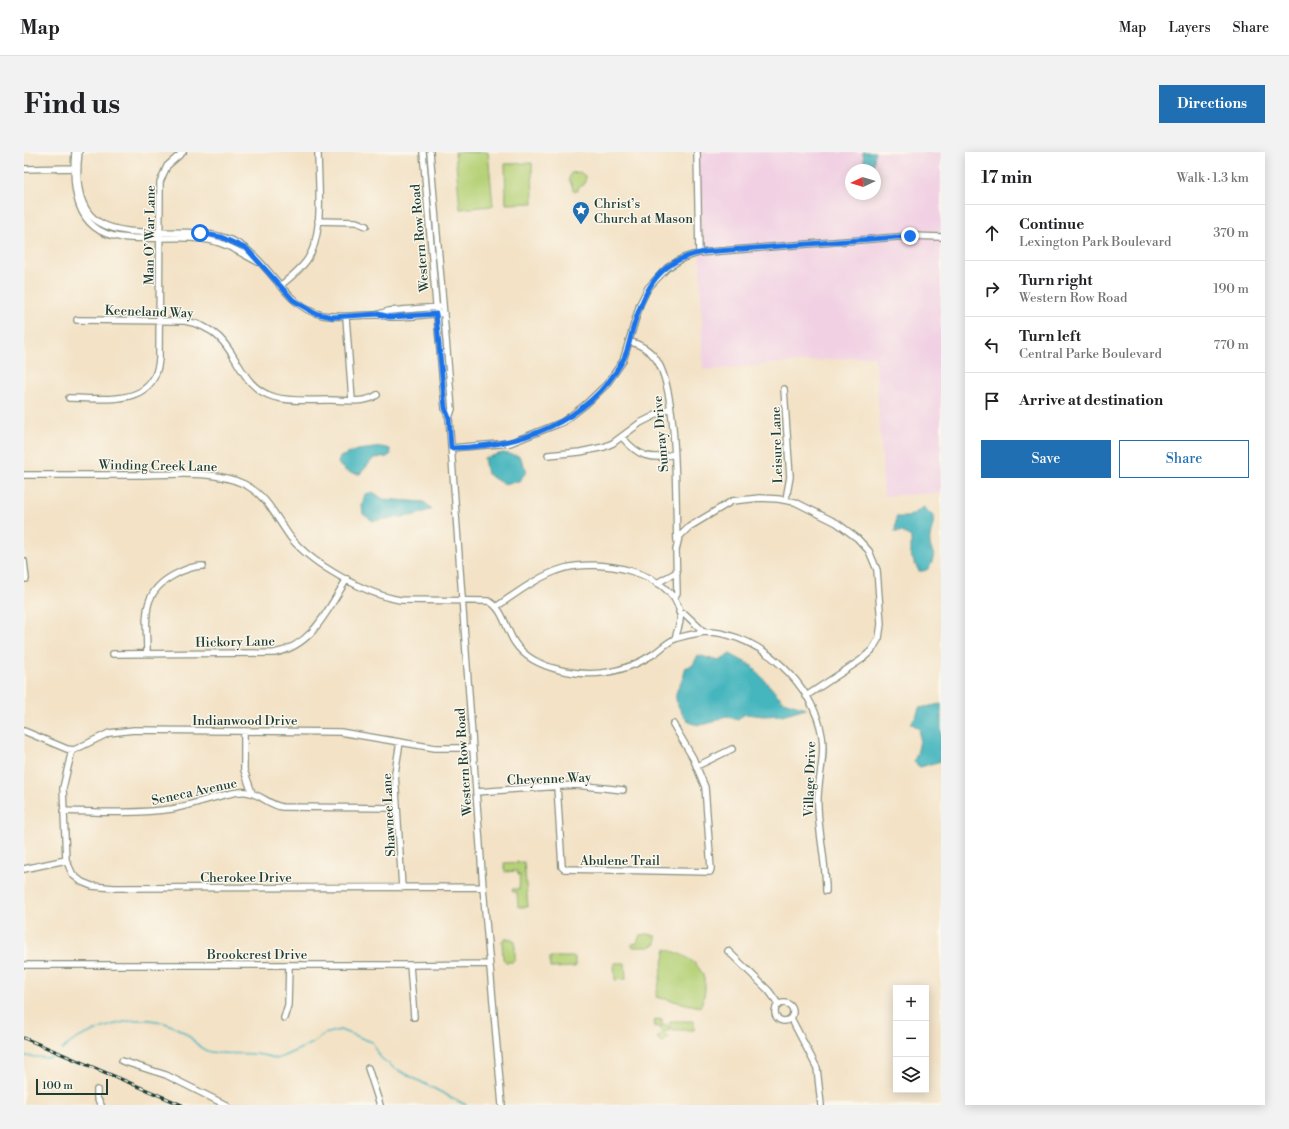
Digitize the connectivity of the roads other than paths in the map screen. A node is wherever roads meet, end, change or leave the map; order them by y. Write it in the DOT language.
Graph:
graph roads {
  1 [pos="75,152"];
  2 [pos="79,152"];
  3 [pos="183,152"];
  4 [pos="318,152"];
  5 [pos="423,152"];
  6 [pos="430,152"];
  7 [pos="697,152"];
  8 [pos="76,168"];
  9 [pos="24,169"];
  10 [pos="318,221"];
  11 [pos="366,226"];
  12 [pos="160,235"];
  13 [pos="941,237"];
  14 [pos="699,253"];
  15 [pos="280,286"];
  16 [pos="444,306"];
  17 [pos="436,310"];
  18 [pos="444,313"];
  19 [pos="346,317"];
  20 [pos="77,320"];
  21 [pos="160,321"];
  22 [pos="629,341"];
  23 [pos="784,389"];
  24 [pos="377,395"];
  25 [pos="69,398"];
  26 [pos="352,400"];
  27 [pos="670,408"];
  28 [pos="449,418"];
  29 [pos="622,437"];
  30 [pos="451,448"];
  31 [pos="674,454"];
  32 [pos="548,455"];
  33 [pos="24,475"];
  34 [pos="786,499"];
  35 [pos="677,543"];
  36 [pos="24,561"];
  37 [pos="203,566"];
  38 [pos="677,572"];
  39 [pos="26,579"];
  40 [pos="347,579"];
  41 [pos="657,583"];
  42 [pos="674,598"];
  43 [pos="463,600"];
  44 [pos="496,607"];
  45 [pos="680,612"];
  46 [pos="704,632"];
  47 [pos="675,639"];
  48 [pos="147,653"];
  49 [pos="113,654"];
  50 [pos="806,696"];
  51 [pos="673,724"];
  52 [pos="24,731"];
  53 [pos="244,731"];
  54 [pos="400,742"];
  55 [pos="473,748"];
  56 [pos="732,749"];
  57 [pos="72,750"];
  58 [pos="697,766"];
  59 [pos="557,786"];
  60 [pos="623,790"];
  61 [pos="476,792"];
  62 [pos="252,793"];
  63 [pos="397,808"];
  64 [pos="63,811"];
  65 [pos="66,860"];
  66 [pos="24,869"];
  67 [pos="483,887"];
  68 [pos="402,888"];
  69 [pos="826,892"];
  70 [pos="728,951"];
  71 [pos="489,964"];
  72 [pos="24,965"];
  73 [pos="289,965"];
  74 [pos="410,965"];
  75 [pos="779,1005"];
  76 [pos="414,1017"];
  77 [pos="284,1018"];
  78 [pos="791,1018"];
  79 [pos="122,1061"];
  80 [pos="368,1068"];
  81 [pos="97,1090"];
  82 [pos="101,1105"];
  83 [pos="226,1105"];
  84 [pos="380,1105"];
  85 [pos="502,1105"];
  86 [pos="821,1105"];
  1 -- 8 [label="street"];
  2 -- 8 [label="street"];
  3 -- 12 [label="street, Man O’ War Lane"];
  4 -- 10 [label="street"];
  5 -- 17 [label="street, Western Row Road"];
  6 -- 16 [label="street, Western Row Road"];
  7 -- 14 [label="street"];
  8 -- 9 [label="street"];
  8 -- 12 [label="street"];
  10 -- 11 [label="street"];
  10 -- 15 [label="street"];
  12 -- 15 [label="street"];
  12 -- 21 [label="street, Man O’ War Lane"];
  13 -- 14 [label="street"];
  14 -- 22 [label="street"];
  15 -- 19 [label="street"];
  16 -- 17 [label="street"];
  16 -- 18 [label="street, Western Row Road"];
  17 -- 18 [label="street"];
  17 -- 19 [label="street"];
  17 -- 28 [label="street, Western Row Road"];
  18 -- 28 [label="street, Western Row Road"];
  19 -- 26 [label="street"];
  20 -- 21 [label="street, Keeneland Way"];
  21 -- 25 [label="street, Man O’ War Lane"];
  21 -- 26 [label="street, Keeneland Way"];
  22 -- 27 [label="street, Sunray Drive"];
  22 -- 30 [label="street"];
  23 -- 34 [label="street, Leisure Lane"];
  24 -- 26 [label="street, Keeneland Way"];
  27 -- 29 [label="street"];
  27 -- 31 [label="street, Sunray Drive"];
  28 -- 30 [label="street, Western Row Road"];
  29 -- 31 [label="street"];
  29 -- 32 [label="street"];
  30 -- 43 [label="street, Western Row Road"];
  31 -- 35 [label="street, Sunray Drive"];
  33 -- 40 [label="street, Winding Creek Lane"];
  34 -- 35 [label="street"];
  34 -- 50 [label="street"];
  35 -- 38 [label="street, Sunray Drive"];
  36 -- 39 [label="street"];
  37 -- 48 [label="street"];
  38 -- 41 [label="street"];
  38 -- 42 [label="street, Sunray Drive"];
  40 -- 43 [label="street, Winding Creek Lane"];
  40 -- 48 [label="street, Hickory Lane"];
  41 -- 42 [label="street"];
  41 -- 44 [label="street"];
  42 -- 45 [label="street"];
  43 -- 44 [label="street"];
  43 -- 55 [label="street, Western Row Road"];
  44 -- 47 [label="street, Village Drive"];
  45 -- 46 [label="street"];
  45 -- 47 [label="street"];
  46 -- 47 [label="street, Village Drive"];
  46 -- 50 [label="street, Village Drive"];
  48 -- 49 [label="street, Hickory Lane"];
  50 -- 69 [label="street, Village Drive"];
  51 -- 58 [label="street"];
  52 -- 57 [label="street"];
  53 -- 54 [label="street, Indianwood Drive"];
  53 -- 57 [label="street, Indianwood Drive"];
  53 -- 62 [label="street"];
  54 -- 55 [label="street, Indianwood Drive"];
  54 -- 63 [label="street, Shawnee Lane"];
  55 -- 61 [label="street, Western Row Road"];
  56 -- 58 [label="street"];
  57 -- 64 [label="street"];
  58 -- 59 [label="street, Abulene Trail"];
  59 -- 60 [label="street, Cheyenne Way"];
  59 -- 61 [label="street, Cheyenne Way"];
  61 -- 67 [label="street, Western Row Road"];
  62 -- 63 [label="street, Seneca Avenue"];
  62 -- 64 [label="street, Seneca Avenue"];
  63 -- 68 [label="street, Shawnee Lane"];
  64 -- 65 [label="street"];
  65 -- 66 [label="street"];
  65 -- 68 [label="street, Cherokee Drive"];
  67 -- 68 [label="street, Cherokee Drive"];
  67 -- 71 [label="street, Western Row Road"];
  70 -- 75 [label="street"];
  71 -- 74 [label="street, Brookcrest Drive"];
  71 -- 85 [label="street, Western Row Road"];
  72 -- 73 [label="street, Brookcrest Drive"];
  73 -- 74 [label="street, Brookcrest Drive"];
  73 -- 77 [label="street"];
  74 -- 76 [label="street"];
  75 -- 78 [label="street"];
  75 -- 78 [label="street"];
  78 -- 86 [label="street"];
  79 -- 83 [label="street"];
  80 -- 84 [label="street"];
  81 -- 82 [label="street"];
}
